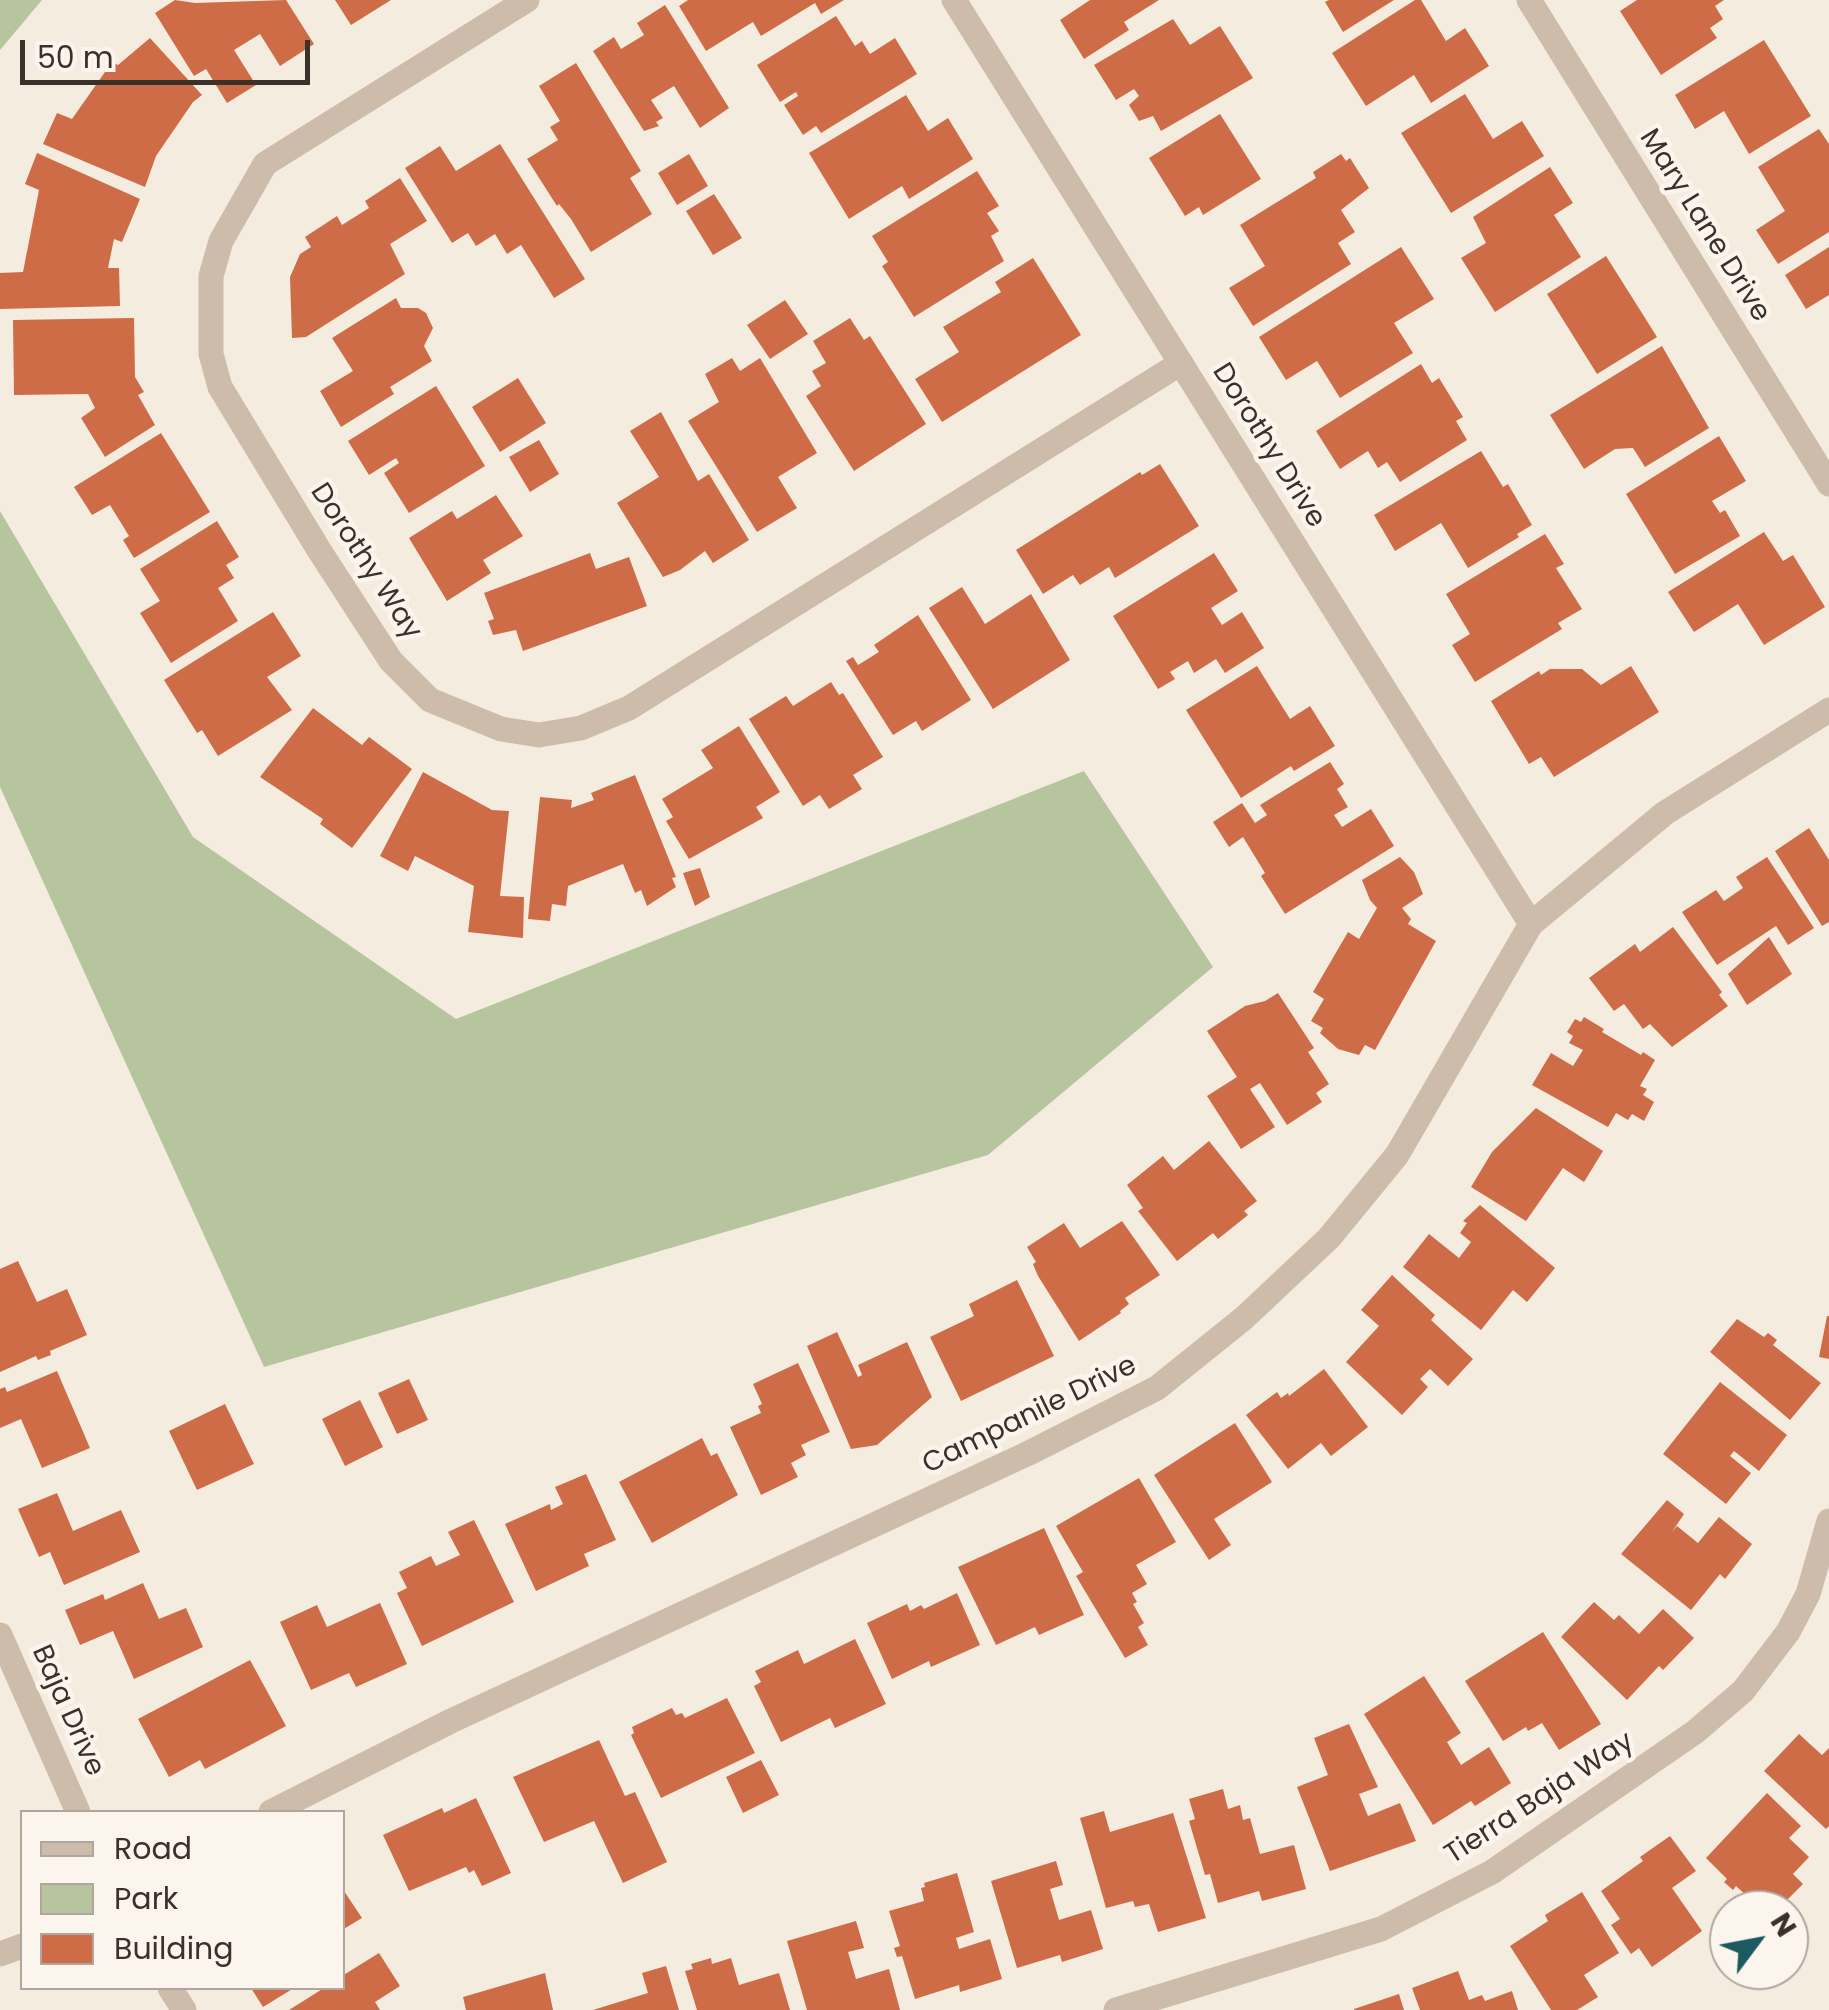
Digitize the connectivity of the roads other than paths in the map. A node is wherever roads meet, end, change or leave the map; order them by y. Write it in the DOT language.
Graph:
graph roads {
  1 [pos="527,0"];
  2 [pos="954,0"];
  3 [pos="1528,0"];
  4 [pos="1181,363"];
  5 [pos="1829,484"];
  6 [pos="1829,710"];
  7 [pos="1531,924"];
  8 [pos="1829,1521"];
  9 [pos="0,1634"];
  10 [pos="77,1810"];
  11 [pos="275,1810"];
  12 [pos="1116,2010"];
  1 -- 4 [label="street, Dorothy Way"];
  2 -- 4 [label="street, Dorothy Drive"];
  3 -- 5 [label="street, Mary Lane Drive"];
  4 -- 7 [label="street, Dorothy Drive"];
  6 -- 7 [label="street, Campanile Drive"];
  7 -- 11 [label="street, Campanile Drive"];
  8 -- 12 [label="street, Tierra Baja Way"];
  9 -- 10 [label="street, Baja Drive"];
}
